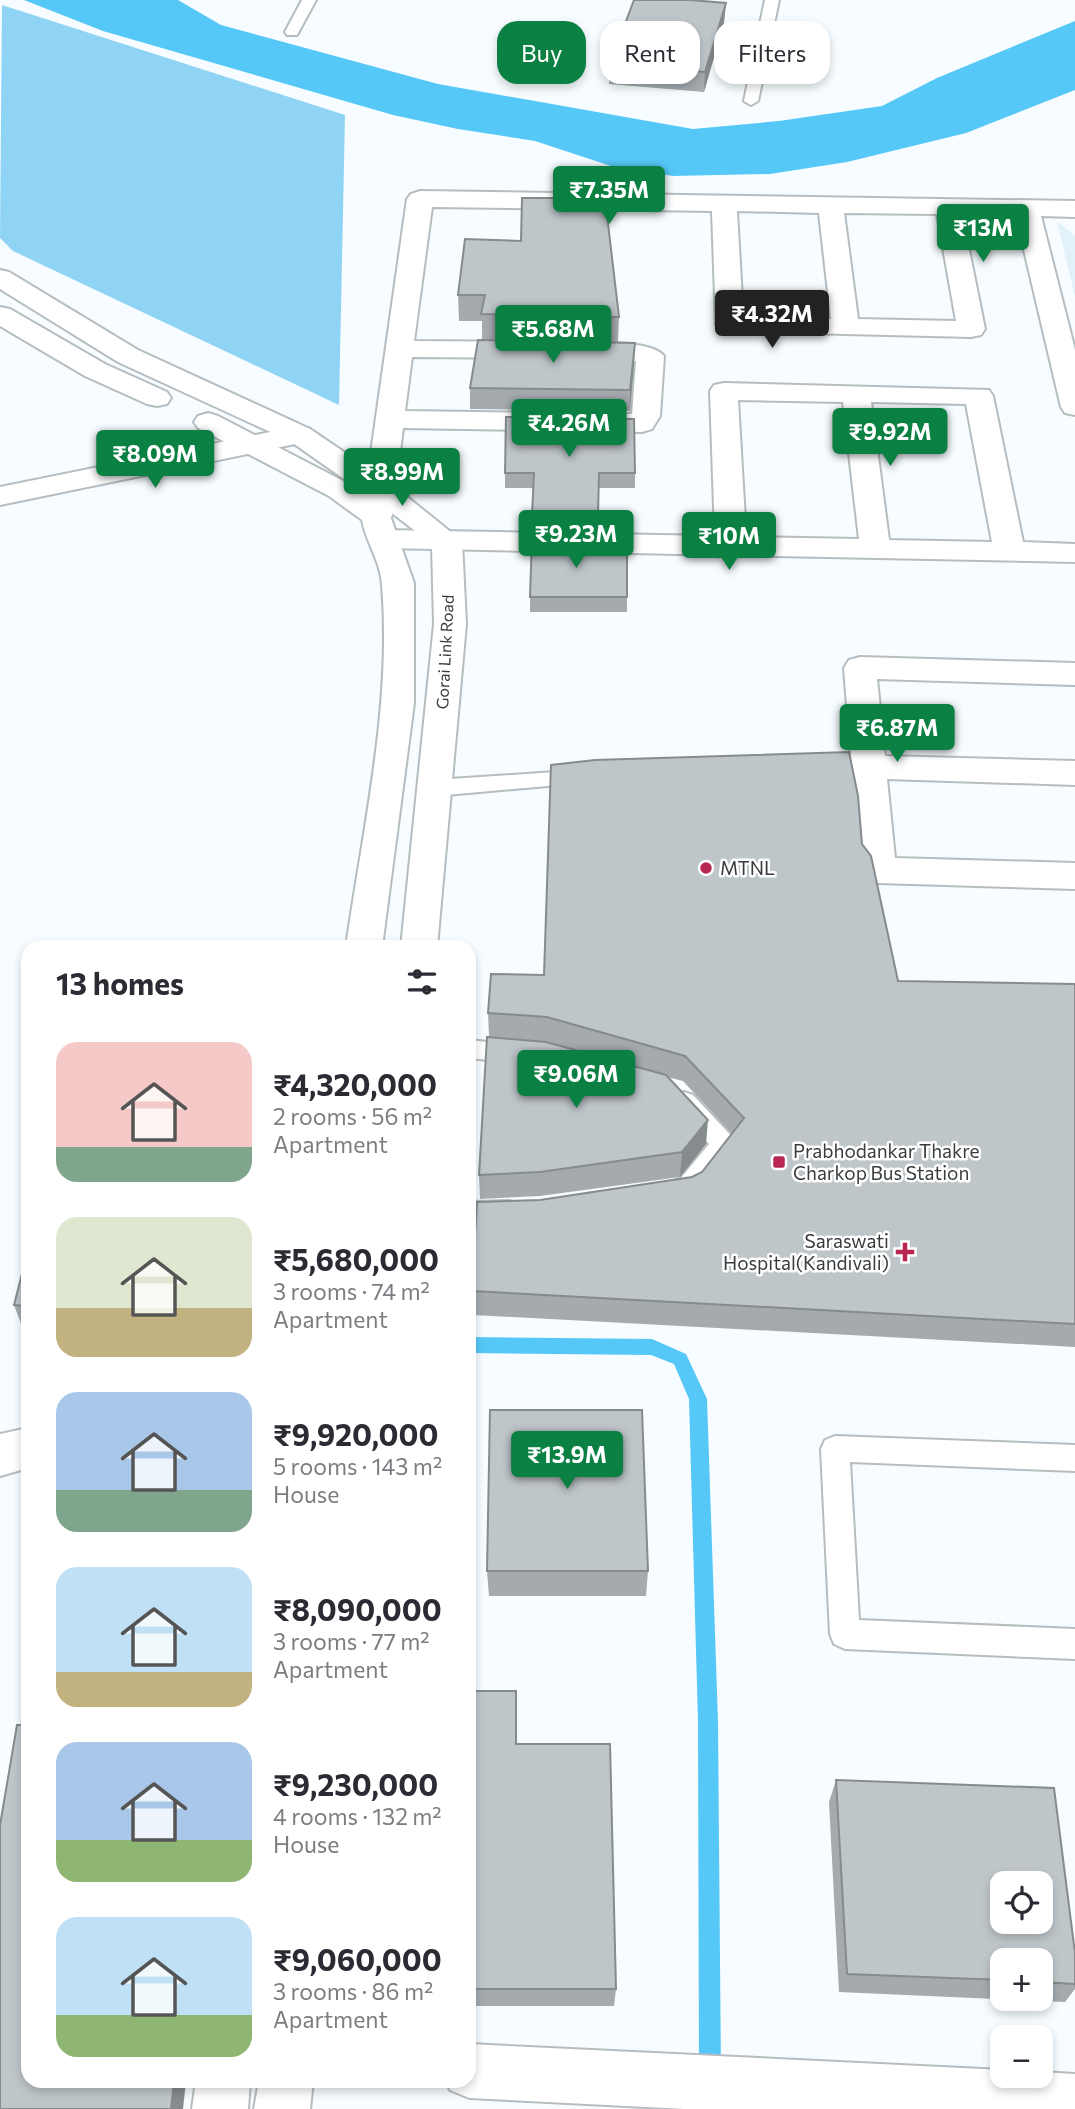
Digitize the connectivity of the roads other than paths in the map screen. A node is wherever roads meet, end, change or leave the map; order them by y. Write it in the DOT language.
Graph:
graph roads {
  1 [pos="309,0"];
  2 [pos="772,0"];
  3 [pos="292,32"];
  4 [pos="751,102"];
  5 [pos="724,204"];
  6 [pos="831,206"];
  7 [pos="948,208"];
  8 [pos="1027,209"];
  9 [pos="1075,209"];
  10 [pos="0,278"];
  11 [pos="0,314"];
  12 [pos="845,327"];
  13 [pos="400,349"];
  14 [pos="856,393"];
  15 [pos="1075,407"];
  16 [pos="390,419"];
  17 [pos="300,435"];
  18 [pos="255,444"];
  19 [pos="0,496"];
  20 [pos="381,515"];
  21 [pos="447,541"];
  22 [pos="731,546"];
  23 [pos="875,549"];
  24 [pos="1009,551"];
  25 [pos="1075,553"];
  26 [pos="1075,674"];
  27 [pos="870,766"];
  28 [pos="1075,773"];
  29 [pos="604,775"];
  30 [pos="435,788"];
  31 [pos="1075,876"];
  32 [pos="365,940"];
  33 [pos="420,940"];
  34 [pos="476,1050"];
  35 [pos="546,1055"];
  36 [pos="660,1087"];
  37 [pos="648,1194"];
  38 [pos="528,1211"];
  39 [pos="476,1213"];
  40 [pos="21,1449"];
  41 [pos="0,1456"];
  42 [pos="1075,1458"];
  43 [pos="1075,1644"];
  44 [pos="476,2071"];
  45 [pos="222,2088"];
  46 [pos="285,2088"];
  47 [pos="1075,2101"];
  48 [pos="220,2109"];
  49 [pos="282,2109"];
  1 -- 3 [label="lane"];
  2 -- 4 [label="lane"];
  5 -- 6 [label="street"];
  5 -- 12 [label="street"];
  5 -- 13 [label="street"];
  6 -- 7 [label="street"];
  6 -- 12 [label="street"];
  7 -- 8 [label="street"];
  7 -- 12 [label="street"];
  8 -- 9 [label="street"];
  8 -- 15 [label="street"];
  10 -- 17 [label="street"];
  11 -- 18 [label="street"];
  13 -- 16 [label="street"];
  13 -- 16 [label="street"];
  14 -- 22 [label="street"];
  14 -- 23 [label="street"];
  14 -- 24 [label="street"];
  16 -- 20 [label="street"];
  17 -- 18 [label="street"];
  17 -- 20 [label="street"];
  18 -- 19 [label="street"];
  18 -- 20 [label="street"];
  20 -- 21 [label="street"];
  20 -- 21 [label="street"];
  20 -- 32 [label="street"];
  21 -- 22 [label="street"];
  21 -- 30 [label="street, Gorai Link Road"];
  22 -- 23 [label="street"];
  23 -- 24 [label="street"];
  24 -- 25 [label="street"];
  26 -- 27 [label="street"];
  27 -- 28 [label="street"];
  27 -- 31 [label="street"];
  29 -- 30 [label="lane"];
  30 -- 33 [label="street, Gorai Link Road"];
  34 -- 35 [label="lane"];
  36 -- 37 [label="lane"];
  38 -- 39 [label="lane"];
  40 -- 41 [label="street"];
  42 -- 43 [label="lane"];
  44 -- 47 [label="street"];
  45 -- 48 [label="street"];
  46 -- 49 [label="street"];
}
